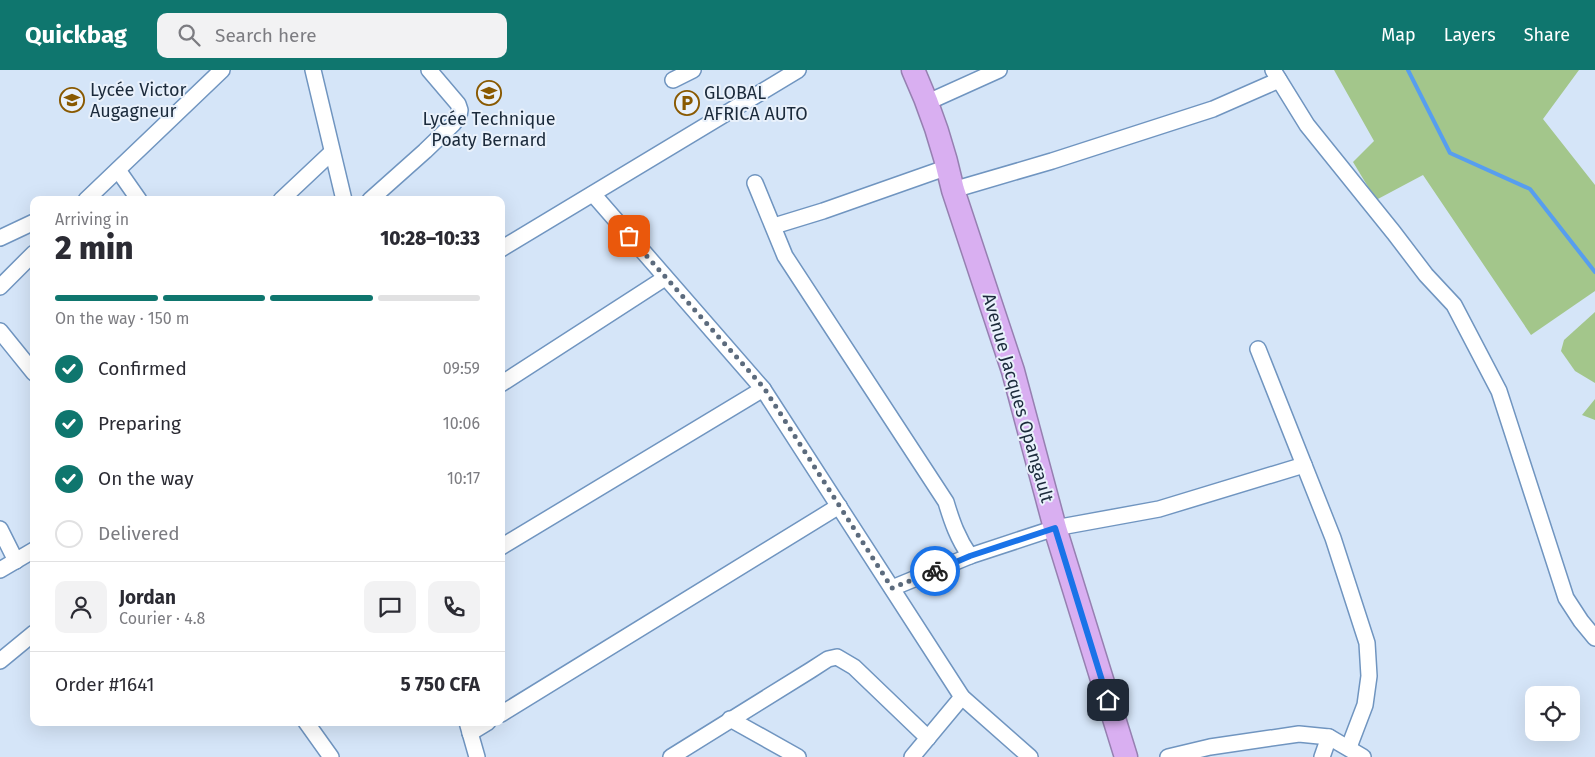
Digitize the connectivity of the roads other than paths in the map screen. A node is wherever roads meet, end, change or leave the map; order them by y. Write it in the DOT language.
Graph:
graph roads {
  1 [pos="222,70"];
  2 [pos="313,70"];
  3 [pos="429,70"];
  4 [pos="693,70"];
  5 [pos="798,70"];
  6 [pos="913,70"];
  7 [pos="999,70"];
  8 [pos="1276,75"];
  9 [pos="673,80"];
  10 [pos="928,102"];
  11 [pos="332,152"];
  12 [pos="948,167"];
  13 [pos="118,170"];
  14 [pos="755,183"];
  15 [pos="954,190"];
  16 [pos="593,194"];
  17 [pos="88,196"];
  18 [pos="136,196"];
  19 [pos="285,196"];
  20 [pos="343,196"];
  21 [pos="375,196"];
  22 [pos="30,224"];
  23 [pos="774,226"];
  24 [pos="0,238"];
  25 [pos="505,247"];
  26 [pos="30,257"];
  27 [pos="665,278"];
  28 [pos="0,288"];
  29 [pos="0,331"];
  30 [pos="1258,349"];
  31 [pos="30,368"];
  32 [pos="505,381"];
  33 [pos="764,388"];
  34 [pos="1304,465"];
  35 [pos="839,506"];
  36 [pos="1055,528"];
  37 [pos="0,529"];
  38 [pos="505,545"];
  39 [pos="30,552"];
  40 [pos="970,556"];
  41 [pos="16,561"];
  42 [pos="0,570"];
  43 [pos="892,588"];
  44 [pos="30,636"];
  45 [pos="1595,638"];
  46 [pos="0,661"];
  47 [pos="962,697"];
  48 [pos="505,712"];
  49 [pos="730,719"];
  50 [pos="309,726"];
  51 [pos="468,728"];
  52 [pos="1329,737"];
  53 [pos="928,738"];
  54 [pos="1349,747"];
  55 [pos="1211,752"];
  56 [pos="331,757"];
  57 [pos="477,757"];
  58 [pos="671,757"];
  59 [pos="798,757"];
  60 [pos="912,757"];
  61 [pos="1030,757"];
  62 [pos="1126,757"];
  63 [pos="1168,757"];
  64 [pos="1322,757"];
  65 [pos="1363,757"];
  1 -- 13 [label="street"];
  2 -- 11 [label="street"];
  3 -- 21 [label="street"];
  4 -- 9 [label="street"];
  5 -- 16 [label="street"];
  6 -- 10 [label="highway, Avenue Jacques Opangault"];
  7 -- 10 [label="street"];
  8 -- 15 [label="street"];
  8 -- 45 [label="street"];
  10 -- 12 [label="highway, Avenue Jacques Opangault"];
  11 -- 19 [label="street"];
  11 -- 20 [label="street"];
  12 -- 15 [label="highway, Avenue Jacques Opangault"];
  12 -- 23 [label="street"];
  13 -- 17 [label="street"];
  13 -- 18 [label="street"];
  14 -- 23 [label="street"];
  15 -- 36 [label="highway, Avenue Jacques Opangault"];
  16 -- 25 [label="street"];
  16 -- 27 [label="street"];
  22 -- 24 [label="street"];
  23 -- 40 [label="street"];
  26 -- 28 [label="street"];
  27 -- 32 [label="street"];
  27 -- 33 [label="street"];
  29 -- 31 [label="street"];
  30 -- 34 [label="street"];
  33 -- 35 [label="street"];
  33 -- 38 [label="street"];
  34 -- 36 [label="street"];
  34 -- 54 [label="street"];
  35 -- 43 [label="street"];
  35 -- 48 [label="street"];
  36 -- 40 [label="street"];
  36 -- 62 [label="highway, Avenue Jacques Opangault"];
  37 -- 41 [label="street"];
  39 -- 41 [label="street"];
  40 -- 43 [label="street"];
  41 -- 42 [label="street"];
  43 -- 47 [label="street"];
  44 -- 46 [label="street"];
  47 -- 53 [label="street"];
  47 -- 61 [label="street"];
  49 -- 53 [label="street"];
  49 -- 58 [label="street"];
  49 -- 59 [label="street"];
  50 -- 56 [label="street"];
  51 -- 57 [label="street"];
  52 -- 54 [label="street"];
  52 -- 55 [label="street"];
  52 -- 64 [label="street"];
  53 -- 60 [label="street"];
  54 -- 65 [label="street"];
  55 -- 63 [label="street"];
}
